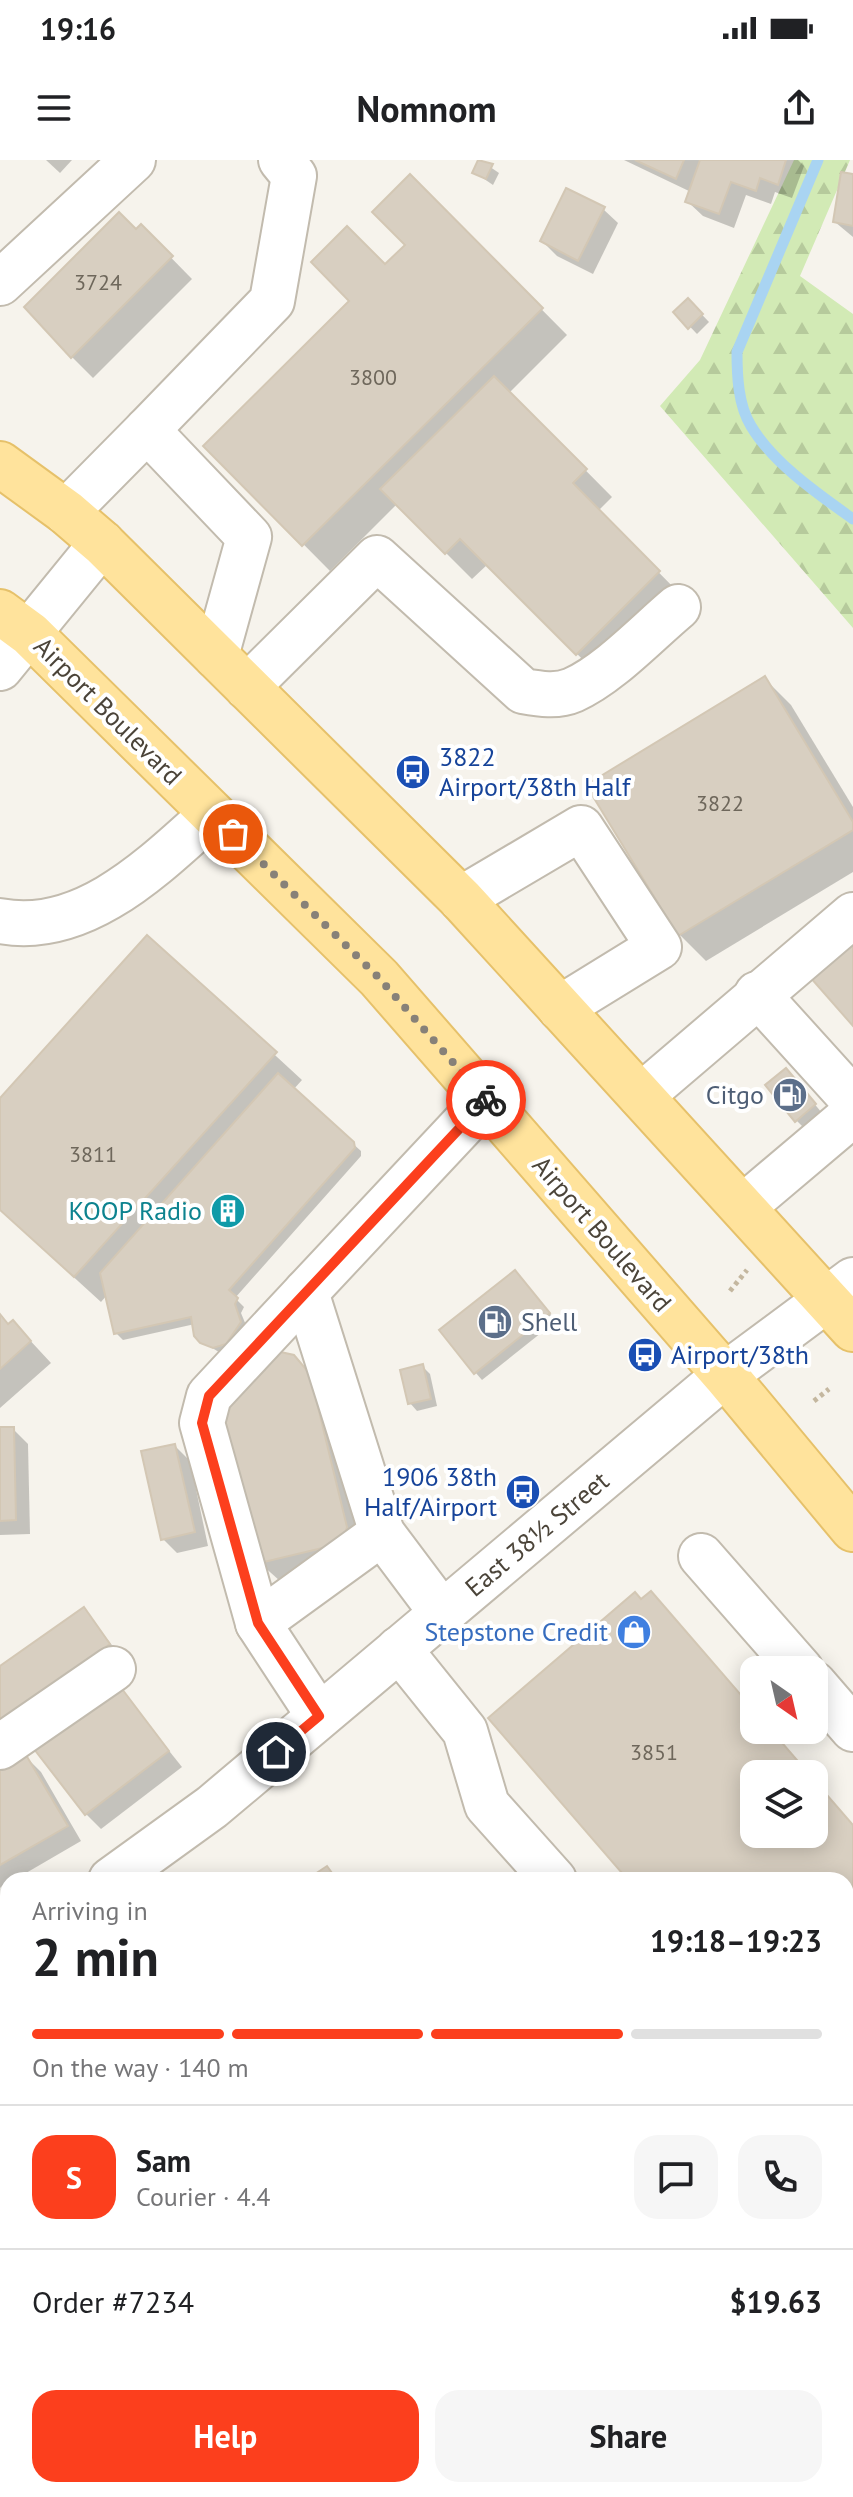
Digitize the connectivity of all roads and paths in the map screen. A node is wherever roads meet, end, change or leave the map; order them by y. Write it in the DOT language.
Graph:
graph roads {
  1 [pos="133,160"];
  2 [pos="281,160"];
  3 [pos="0,283"];
  4 [pos="147,430"];
  5 [pos="0,464"];
  6 [pos="66,512"];
  7 [pos="102,543"];
  8 [pos="678,607"];
  9 [pos="15,623"];
  10 [pos="216,656"];
  11 [pos="0,668"];
  12 [pos="247,687"];
  13 [pos="212,814"];
  14 [pos="461,899"];
  15 [pos="853,915"];
  16 [pos="0,921"];
  17 [pos="757,994"];
  18 [pos="560,1008"];
  19 [pos="641,1096"];
  20 [pos="486,1100"];
  21 [pos="853,1100"];
  22 [pos="853,1114"];
  23 [pos="743,1207"];
  24 [pos="754,1262"];
  25 [pos="730,1291"];
  26 [pos="306,1292"];
  27 [pos="844,1303"];
  28 [pos="725,1375"];
  29 [pos="829,1389"];
  30 [pos="814,1401"];
  31 [pos="853,1529"];
  32 [pos="382,1533"];
  33 [pos="701,1556"];
  34 [pos="442,1613"];
  35 [pos="258,1623"];
  36 [pos="399,1649"];
  37 [pos="789,1656"];
  38 [pos="113,1669"];
  39 [pos="828,1699"];
  40 [pos="319,1716"];
  41 [pos="852,1726"];
  42 [pos="0,1747"];
  43 [pos="122,1872"];
  44 [pos="547,1872"];
  1 -- 3 [label="street"];
  2 -- 4 [label="street"];
  4 -- 6 [label="street"];
  4 -- 10 [label="street"];
  5 -- 6 [label="main road"];
  6 -- 7 [label="main road"];
  7 -- 9 [label="street"];
  7 -- 10 [label="main road"];
  8 -- 12 [label="street"];
  9 -- 11 [label="street"];
  9 -- 13 [label="main road, Airport Boulevard"];
  10 -- 12 [label="main road"];
  12 -- 14 [label="main road"];
  13 -- 16 [label="street"];
  13 -- 20 [label="main road, Airport Boulevard"];
  14 -- 18 [label="main road"];
  14 -- 18 [label="street"];
  15 -- 17 [label="street"];
  17 -- 19 [label="street"];
  17 -- 21 [label="street"];
  18 -- 19 [label="main road"];
  19 -- 23 [label="main road"];
  20 -- 26 [label="street"];
  20 -- 28 [label="main road, Airport Boulevard"];
  22 -- 23 [label="street"];
  23 -- 27 [label="main road"];
  24 -- 25 [label="path"];
  26 -- 32 [label="street"];
  26 -- 35 [label="street"];
  27 -- 28 [label="street, East 38½ Street"];
  28 -- 31 [label="main road, Airport Boulevard"];
  28 -- 34 [label="street, East 38½ Street"];
  29 -- 30 [label="path"];
  32 -- 34 [label="street"];
  32 -- 35 [label="street"];
  33 -- 37 [label="street"];
  34 -- 36 [label="street, East 38½ Street"];
  35 -- 40 [label="street"];
  36 -- 40 [label="street, East 38½ Street"];
  36 -- 44 [label="street"];
  38 -- 42 [label="street"];
  39 -- 41 [label="street"];
  40 -- 43 [label="street, East 38½ Street"];
}
